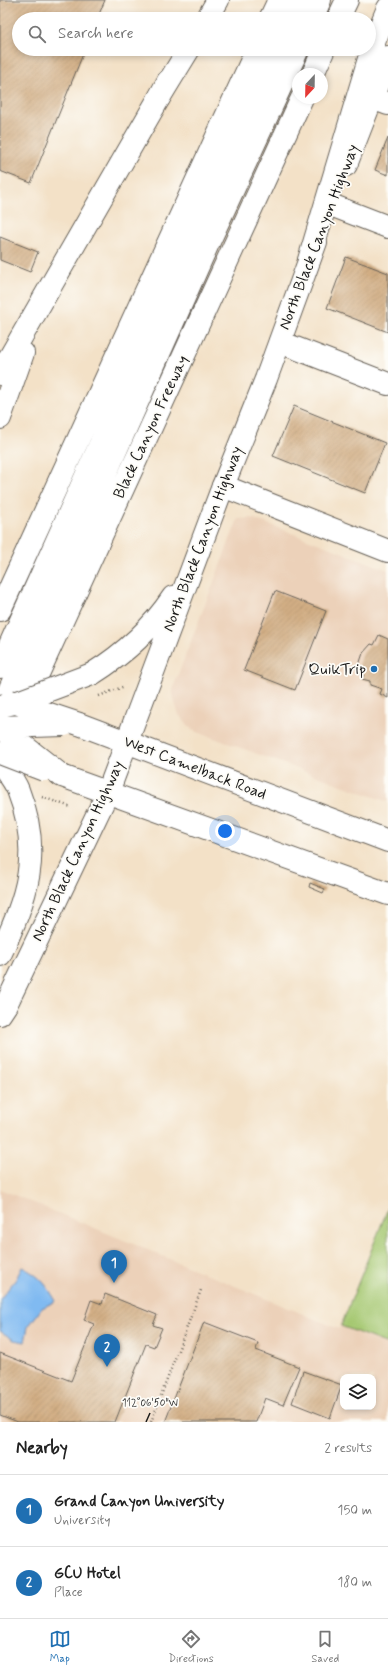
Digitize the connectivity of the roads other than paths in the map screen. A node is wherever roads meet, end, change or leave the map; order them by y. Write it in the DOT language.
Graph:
graph roads {
  1 [pos="206,0"];
  2 [pos="218,0"];
  3 [pos="279,0"];
  4 [pos="301,0"];
  5 [pos="320,0"];
  6 [pos="347,0"];
  7 [pos="388,8"];
  8 [pos="200,12"];
  9 [pos="211,12"];
  10 [pos="273,12"];
  11 [pos="295,12"];
  12 [pos="315,12"];
  13 [pos="341,12"];
  14 [pos="376,37"];
  15 [pos="180,56"];
  16 [pos="185,56"];
  17 [pos="253,56"];
  18 [pos="275,56"];
  19 [pos="295,56"];
  20 [pos="321,56"];
  21 [pos="370,56"];
  22 [pos="388,57"];
  23 [pos="316,68"];
  24 [pos="159,98"];
  25 [pos="380,101"];
  26 [pos="299,104"];
  27 [pos="331,205"];
  28 [pos="388,227"];
  29 [pos="309,260"];
  30 [pos="42,301"];
  31 [pos="280,342"];
  32 [pos="0,374"];
  33 [pos="388,384"];
  34 [pos="0,418"];
  35 [pos="223,486"];
  36 [pos="388,551"];
  37 [pos="191,570"];
  38 [pos="0,610"];
  39 [pos="0,667"];
  40 [pos="4,704"];
  41 [pos="79,724"];
  42 [pos="0,727"];
  43 [pos="127,742"];
  44 [pos="0,754"];
  45 [pos="0,762"];
  46 [pos="62,776"];
  47 [pos="108,792"];
  48 [pos="388,840"];
  49 [pos="388,894"];
  50 [pos="0,955"];
  51 [pos="0,1014"];
  1 -- 8 [label="main road"];
  2 -- 9 [label="main road"];
  3 -- 10 [label="main road"];
  4 -- 11 [label="main road"];
  5 -- 12 [label="main road"];
  6 -- 13 [label="main road"];
  7 -- 14 [label="main road"];
  15 -- 24 [label="main road"];
  16 -- 24 [label="main road"];
  17 -- 38 [label="main road"];
  18 -- 39 [label="main road"];
  19 -- 40 [label="main road"];
  20 -- 23 [label="main road"];
  21 -- 29 [label="main road"];
  22 -- 25 [label="main road, North Black Canyon Highway"];
  24 -- 30 [label="main road"];
  25 -- 27 [label="main road, North Black Canyon Highway"];
  26 -- 44 [label="main road, Black Canyon Freeway"];
  27 -- 28 [label="main road"];
  27 -- 29 [label="main road, North Black Canyon Highway"];
  29 -- 31 [label="main road, North Black Canyon Highway"];
  30 -- 32 [label="main road"];
  30 -- 34 [label="main road"];
  31 -- 33 [label="main road"];
  31 -- 35 [label="main road, North Black Canyon Highway"];
  35 -- 36 [label="main road"];
  35 -- 37 [label="main road, North Black Canyon Highway"];
  37 -- 40 [label="main road, bridge"];
  37 -- 43 [label="main road, North Black Canyon Highway"];
  40 -- 41 [label="main road, West Camelback Road, bridge"];
  41 -- 42 [label="main road, bridge"];
  41 -- 43 [label="main road, West Camelback Road"];
  42 -- 46 [label="main road, bridge"];
  43 -- 47 [label="main road, North Black Canyon Highway"];
  43 -- 48 [label="main road, West Camelback Road"];
  44 -- 46 [label="main road, bridge"];
  45 -- 50 [label="main road"];
  46 -- 47 [label="main road"];
  47 -- 49 [label="main road"];
  47 -- 51 [label="main road, North Black Canyon Highway"];
}
